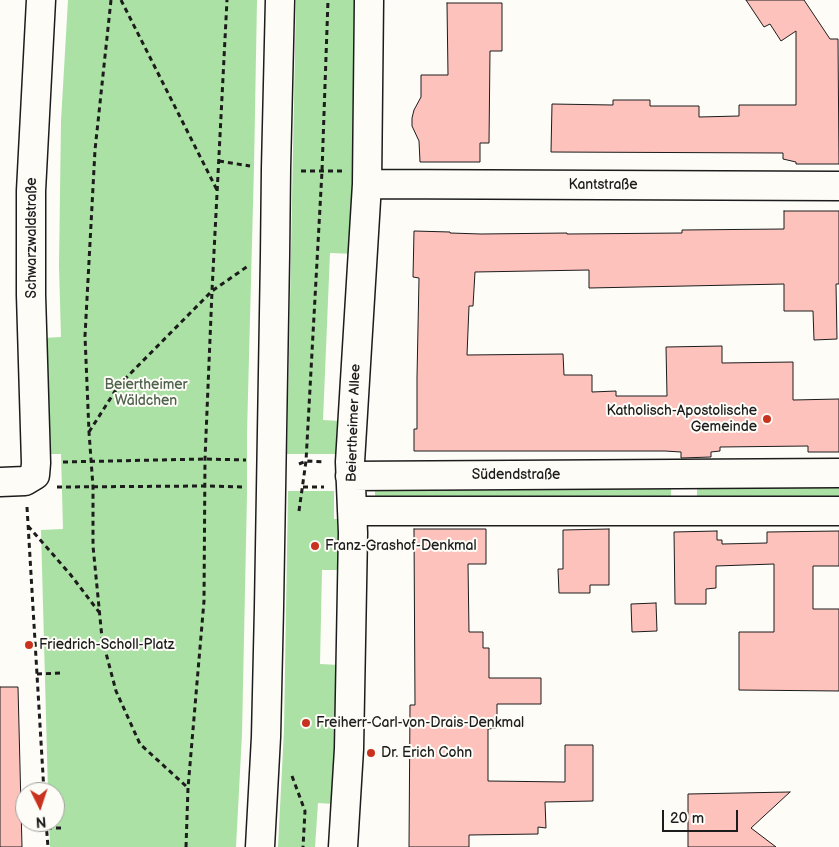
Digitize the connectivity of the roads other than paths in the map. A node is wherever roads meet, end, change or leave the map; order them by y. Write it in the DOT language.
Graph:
graph roads {
  1 [pos="41,0"];
  2 [pos="280,0"];
  3 [pos="369,0"];
  4 [pos="367,184"];
  5 [pos="839,186"];
  6 [pos="350,469"];
  7 [pos="839,473"];
  8 [pos="681,474"];
  9 [pos="24,475"];
  10 [pos="682,511"];
  11 [pos="839,511"];
  12 [pos="352,522"];
  13 [pos="260,847"];
  14 [pos="342,847"];
  1 -- 9 [label="street, Schwarzwaldstraße"];
  2 -- 13 [label="street"];
  3 -- 4 [label="street, Beiertheimer Allee"];
  4 -- 5 [label="street, Kantstraße"];
  4 -- 6 [label="street, Beiertheimer Allee"];
  6 -- 8 [label="street, Südendstraße"];
  6 -- 12 [label="street, Beiertheimer Allee"];
  7 -- 8 [label="street, Südendstraße"];
  8 -- 10 [label="street"];
  10 -- 11 [label="street"];
  10 -- 12 [label="street"];
  12 -- 14 [label="street, Beiertheimer Allee"];
}
